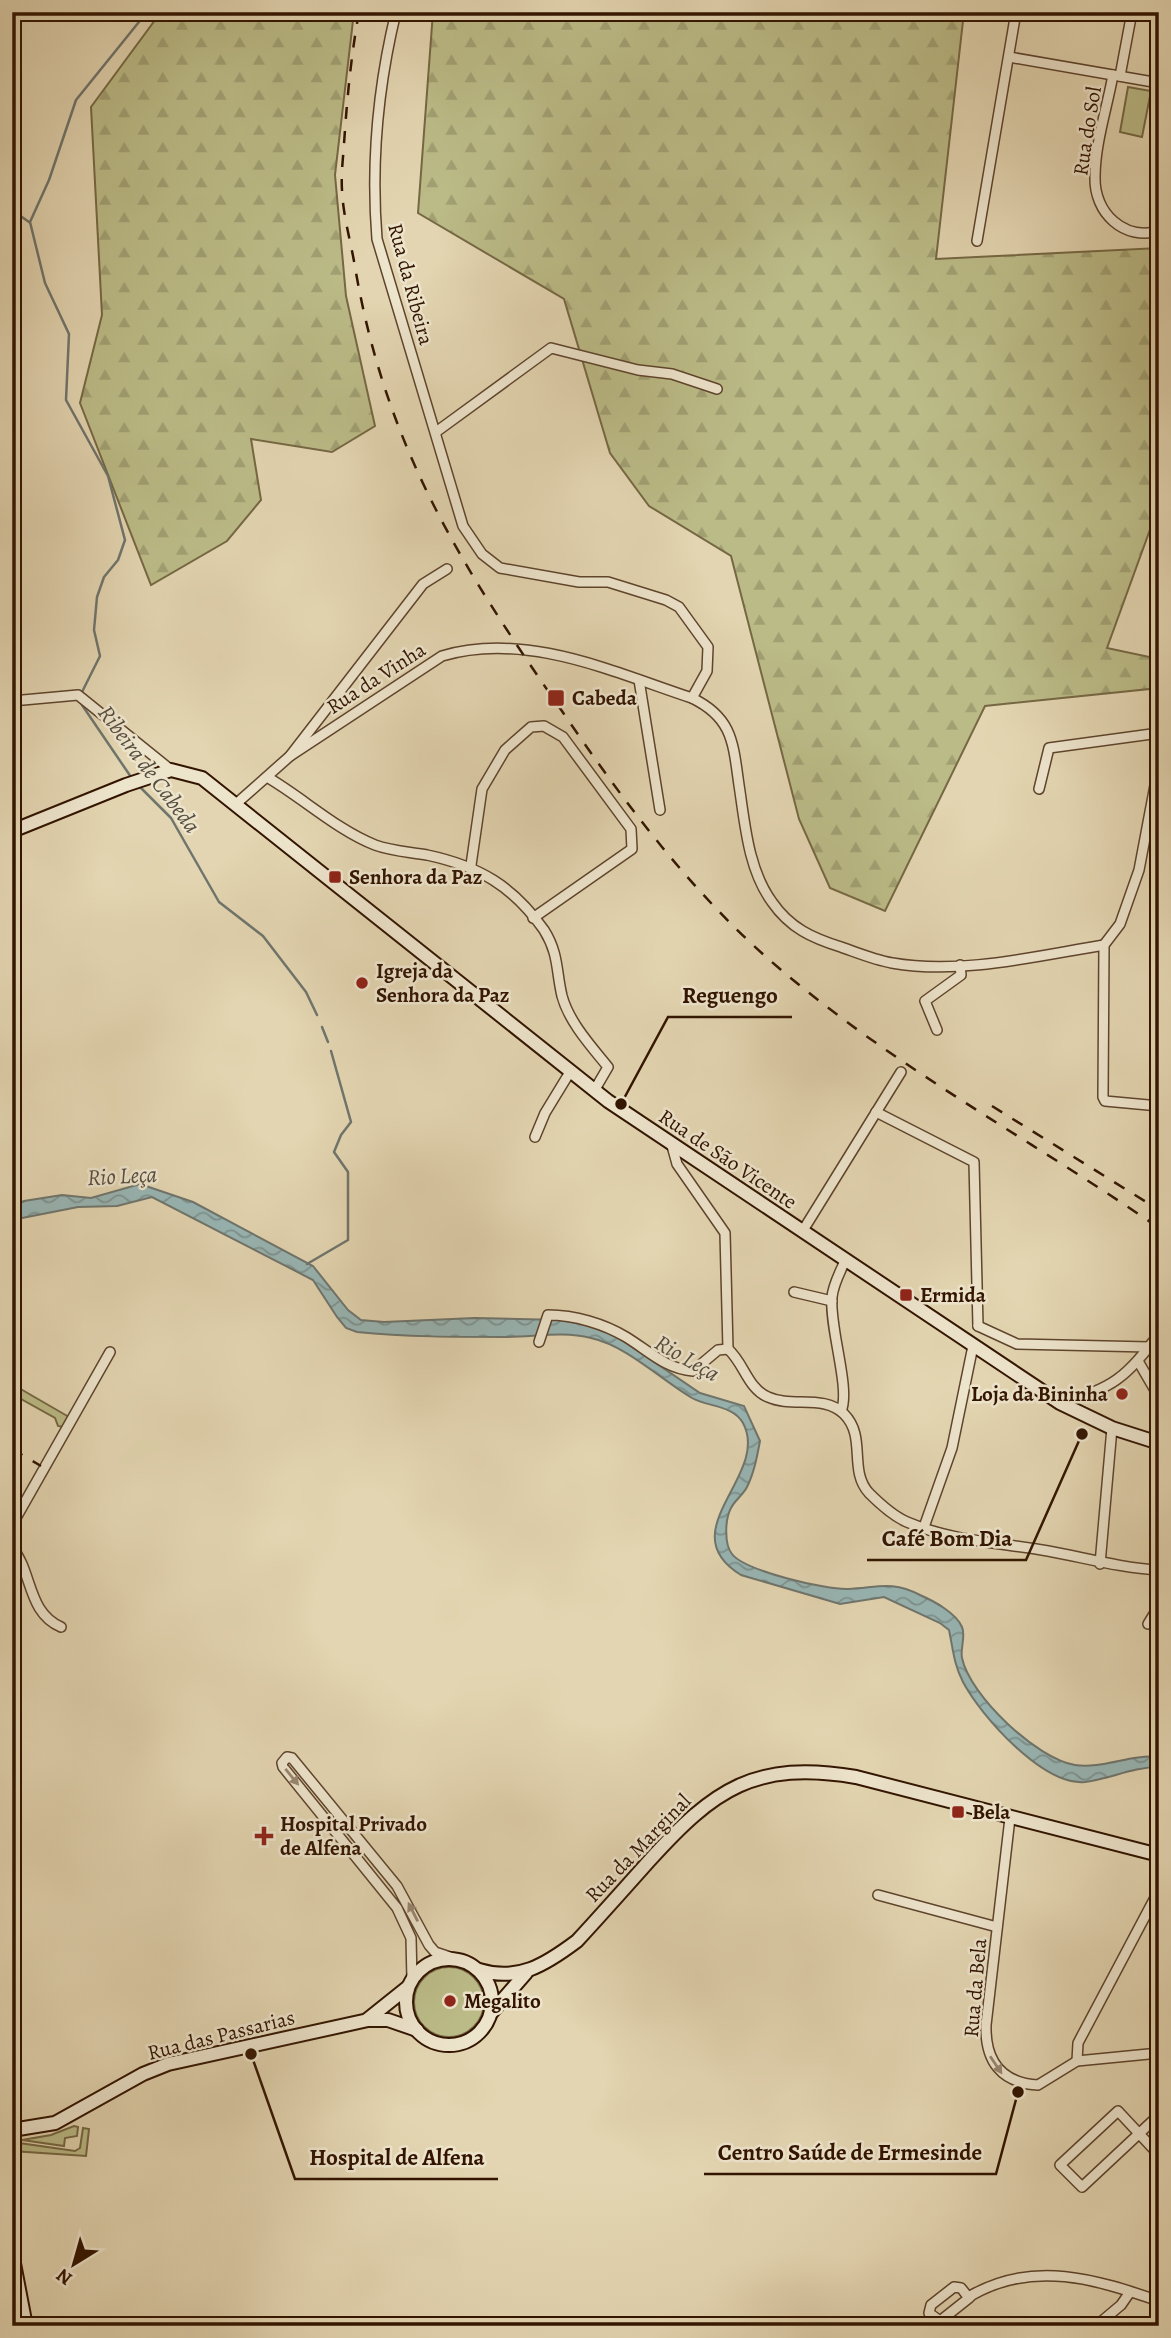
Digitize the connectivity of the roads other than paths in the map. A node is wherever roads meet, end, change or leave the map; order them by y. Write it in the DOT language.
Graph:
graph roads {
  1 [pos="396,12"];
  2 [pos="1016,12"];
  3 [pos="1132,12"];
  4 [pos="1009,57"];
  5 [pos="1116,76"];
  6 [pos="1159,83"];
  7 [pos="1159,231"];
  8 [pos="977,241"];
  9 [pos="717,389"];
  10 [pos="436,432"];
  11 [pos="447,569"];
  12 [pos="639,680"];
  13 [pos="692,698"];
  14 [pos="12,701"];
  15 [pos="1159,733"];
  16 [pos="290,756"];
  17 [pos="1159,764"];
  18 [pos="171,770"];
  19 [pos="267,777"];
  20 [pos="1039,789"];
  21 [pos="237,803"];
  22 [pos="660,810"];
  23 [pos="12,831"];
  24 [pos="471,865"];
  25 [pos="533,918"];
  26 [pos="1104,945"];
  27 [pos="960,965"];
  28 [pos="937,1030"];
  29 [pos="570,1072"];
  30 [pos="901,1072"];
  31 [pos="594,1091"];
  32 [pos="1159,1107"];
  33 [pos="876,1112"];
  34 [pos="536,1137"];
  35 [pos="672,1146"];
  36 [pos="802,1232"];
  37 [pos="845,1261"];
  38 [pos="794,1292"];
  39 [pos="832,1301"];
  40 [pos="978,1326"];
  41 [pos="1159,1334"];
  42 [pos="539,1342"];
  43 [pos="970,1344"];
  44 [pos="1149,1347"];
  45 [pos="727,1349"];
  46 [pos="110,1352"];
  47 [pos="1138,1361"];
  48 [pos="1159,1397"];
  49 [pos="1060,1403"];
  50 [pos="841,1411"];
  51 [pos="1112,1428"];
  52 [pos="1159,1443"];
  53 [pos="12,1525"];
  54 [pos="924,1527"];
  55 [pos="12,1547"];
  56 [pos="1100,1564"];
  57 [pos="1159,1570"];
  58 [pos="1159,1606"];
  59 [pos="1148,1624"];
  60 [pos="61,1627"];
  61 [pos="1010,1818"];
  62 [pos="325,1819"];
  63 [pos="365,1847"];
  64 [pos="1159,1855"];
  65 [pos="1159,1890"];
  66 [pos="878,1895"];
  67 [pos="998,1927"];
  68 [pos="456,1959"];
  69 [pos="479,1970"];
  70 [pos="526,1973"];
  71 [pos="411,1982"];
  72 [pos="492,2012"];
  73 [pos="368,2020"];
  74 [pos="417,2030"];
  75 [pos="1159,2053"];
  76 [pos="1077,2061"];
  77 [pos="1159,2115"];
  78 [pos="12,2130"];
  79 [pos="1140,2134"];
  80 [pos="1159,2155"];
  81 [pos="12,2253"];
  82 [pos="1130,2292"];
  83 [pos="969,2298"];
  84 [pos="1159,2301"];
  85 [pos="26,2326"];
  86 [pos="1096,2326"];
  1 -- 10 [label="street, Rua da Ribeira"];
  2 -- 4 [label="street"];
  3 -- 5 [label="street, Rua do Sol"];
  4 -- 5 [label="street"];
  4 -- 8 [label="street"];
  5 -- 6 [label="street"];
  5 -- 7 [label="street, Rua do Sol"];
  9 -- 10 [label="street"];
  10 -- 13 [label="street, Rua da Ribeira"];
  11 -- 16 [label="street"];
  12 -- 13 [label="street, Rua da Vinha"];
  12 -- 16 [label="street, Rua da Vinha"];
  12 -- 22 [label="street"];
  13 -- 27 [label="street, Rua da Vinha"];
  14 -- 18 [label="street"];
  15 -- 20 [label="street"];
  16 -- 19 [label="street"];
  17 -- 26 [label="street"];
  18 -- 21 [label="street, Rua de São Vicente"];
  18 -- 23 [label="street"];
  19 -- 21 [label="street"];
  19 -- 24 [label="street"];
  21 -- 29 [label="street, Rua de São Vicente"];
  24 -- 25 [label="street"];
  24 -- 25 [label="street"];
  25 -- 31 [label="street"];
  26 -- 27 [label="street, Rua da Vinha"];
  26 -- 32 [label="street"];
  27 -- 28 [label="street"];
  29 -- 31 [label="street, Rua de São Vicente"];
  29 -- 34 [label="street"];
  30 -- 33 [label="street"];
  31 -- 35 [label="street, Rua de São Vicente"];
  33 -- 36 [label="street"];
  33 -- 40 [label="street"];
  35 -- 36 [label="street, Rua de São Vicente"];
  35 -- 45 [label="street"];
  36 -- 37 [label="street, Rua de São Vicente"];
  37 -- 39 [label="street"];
  37 -- 43 [label="street, Rua de São Vicente"];
  38 -- 39 [label="street"];
  39 -- 50 [label="street"];
  40 -- 43 [label="street"];
  40 -- 44 [label="street"];
  41 -- 44 [label="street"];
  42 -- 45 [label="street"];
  43 -- 49 [label="street, Rua de São Vicente"];
  43 -- 54 [label="street"];
  44 -- 47 [label="street"];
  45 -- 50 [label="street"];
  46 -- 53 [label="street"];
  47 -- 48 [label="street"];
  47 -- 49 [label="street"];
  49 -- 51 [label="street, Rua de São Vicente"];
  50 -- 54 [label="street"];
  51 -- 52 [label="street, Rua de São Vicente"];
  51 -- 56 [label="street"];
  54 -- 56 [label="street"];
  55 -- 60 [label="street"];
  56 -- 57 [label="street"];
  58 -- 59 [label="street"];
  61 -- 64 [label="street, Rua da Marginal"];
  61 -- 67 [label="street, Rua da Bela"];
  61 -- 70 [label="street, Rua da Marginal"];
  62 -- 63 [label="street"];
  63 -- 62 [label="street, one-way"];
  62 -- 71 [label="street"];
  68 -- 63 [label="street, one-way"];
  65 -- 76 [label="street"];
  66 -- 67 [label="street"];
  67 -- 76 [label="street, Rua da Bela, one-way"];
  68 -- 69 [label="street"];
  68 -- 71 [label="street"];
  69 -- 70 [label="street"];
  69 -- 72 [label="street"];
  70 -- 72 [label="street, Rua da Marginal"];
  71 -- 73 [label="street, Rua das Passarias"];
  71 -- 74 [label="street"];
  72 -- 74 [label="street"];
  73 -- 74 [label="street, Rua das Passarias"];
  73 -- 78 [label="street, Rua das Passarias"];
  75 -- 76 [label="street, Rua da Bela"];
  77 -- 79 [label="street"];
  79 -- 79 [label="street"];
  79 -- 80 [label="street"];
  81 -- 85 [label="street"];
  82 -- 83 [label="street"];
  82 -- 84 [label="street"];
  82 -- 86 [label="street"];
  83 -- 83 [label="street"];
}
